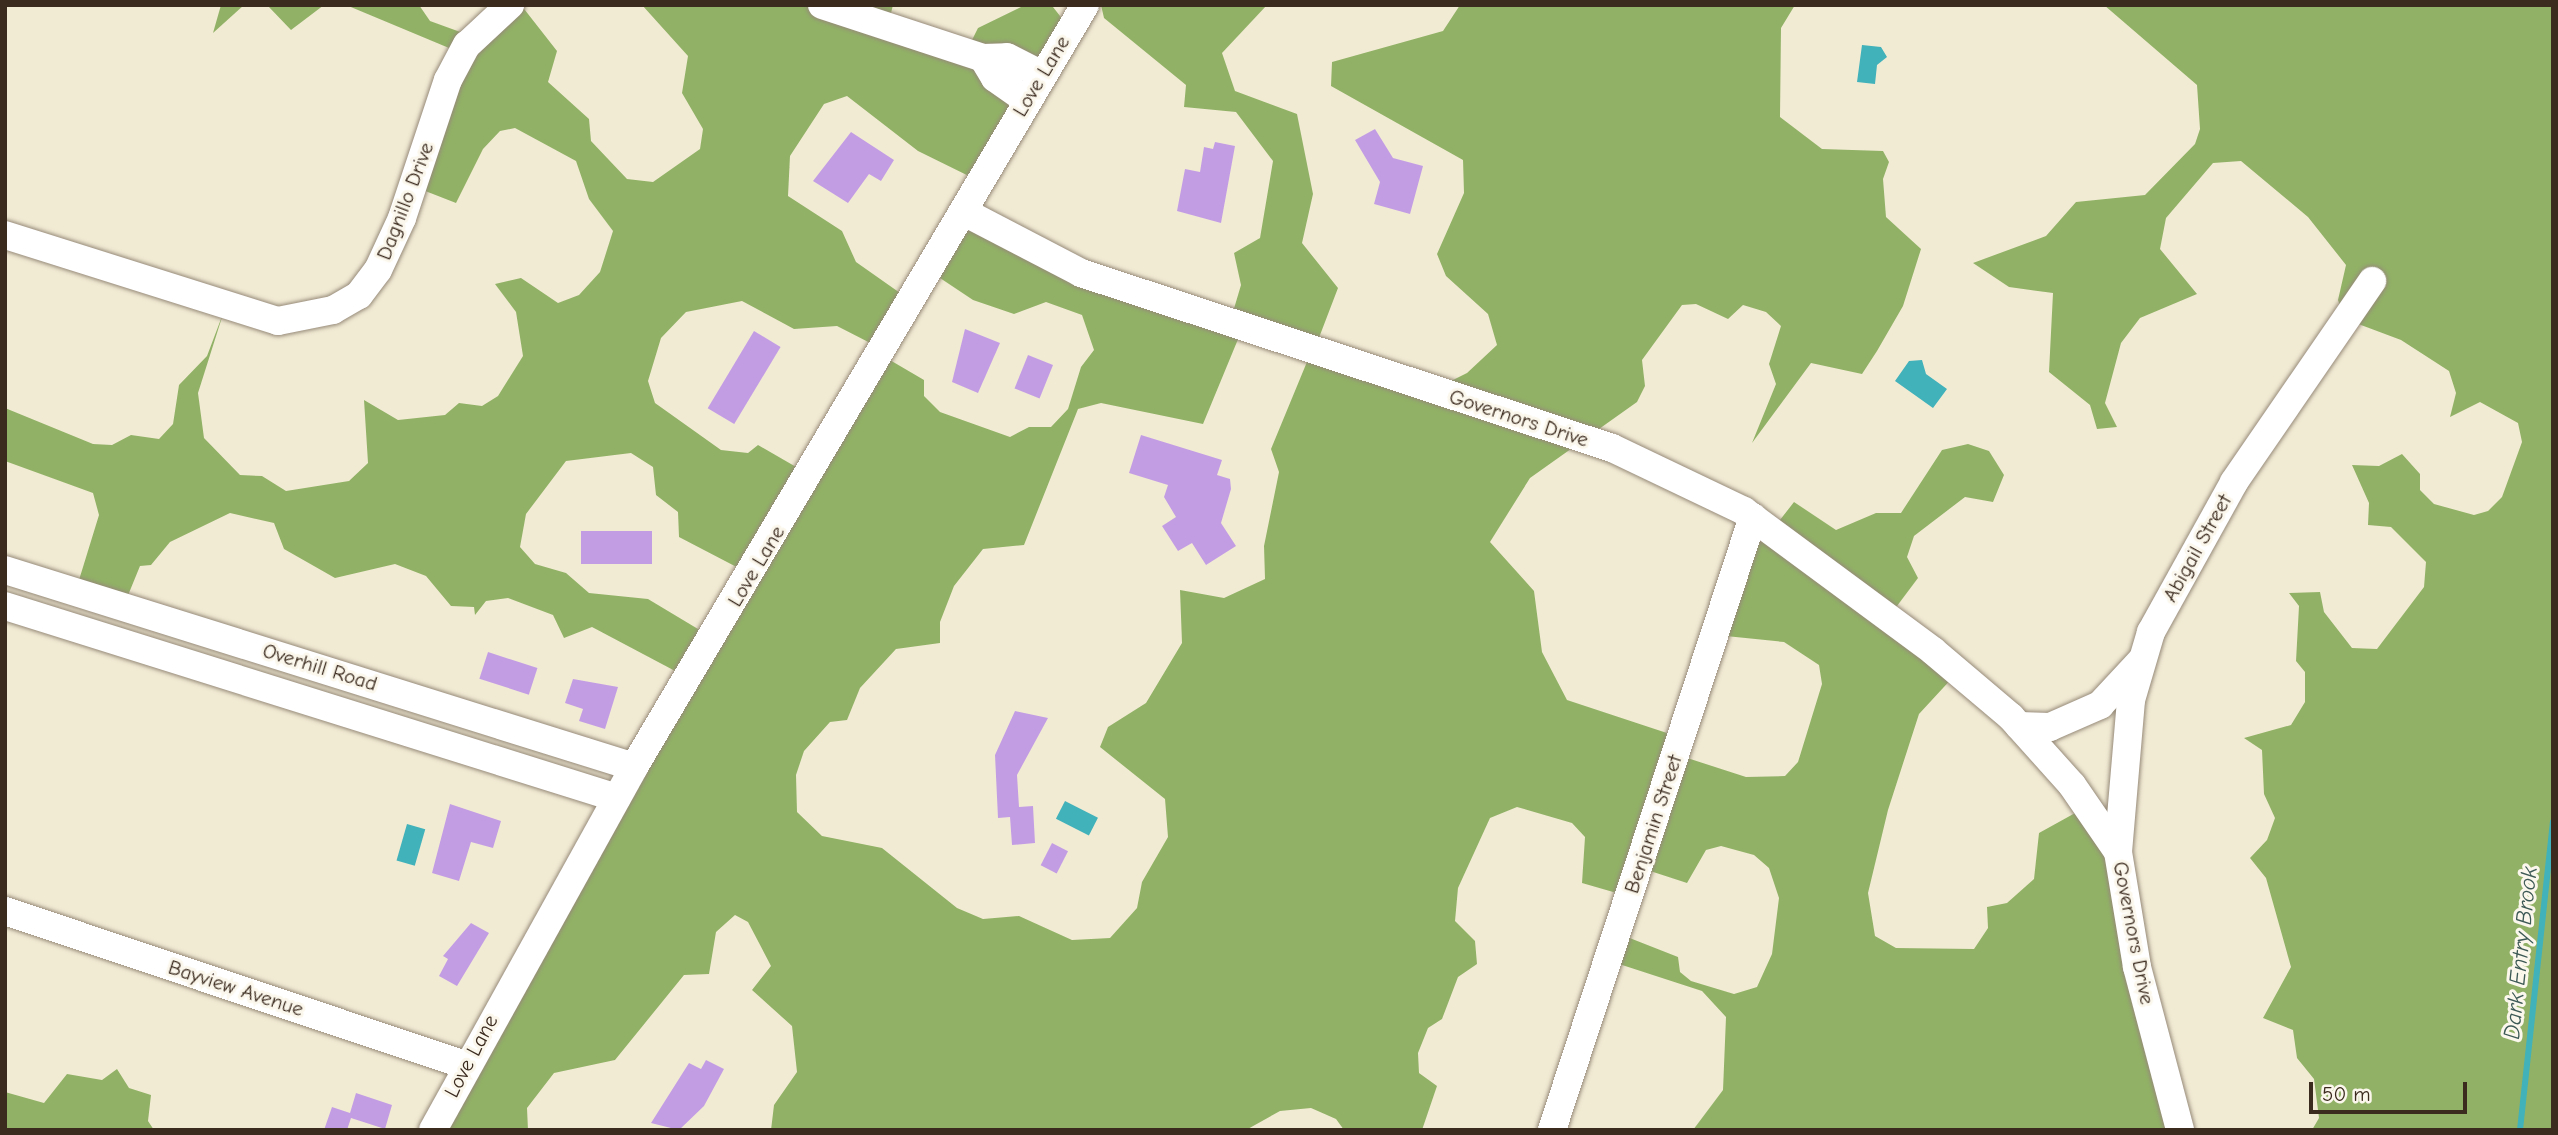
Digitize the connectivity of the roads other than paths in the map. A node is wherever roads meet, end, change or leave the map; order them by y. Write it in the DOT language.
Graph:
graph roads {
  1 [pos="510,5"];
  2 [pos="822,5"];
  3 [pos="1085,5"];
  4 [pos="984,58"];
  5 [pos="1041,74"];
  6 [pos="1025,99"];
  7 [pos="964,212"];
  8 [pos="5,235"];
  9 [pos="2372,281"];
  10 [pos="1753,517"];
  11 [pos="5,570"];
  12 [pos="5,606"];
  13 [pos="2143,659"];
  14 [pos="2019,726"];
  15 [pos="634,767"];
  16 [pos="617,798"];
  17 [pos="2118,852"];
  18 [pos="5,911"];
  19 [pos="466,1065"];
  20 [pos="432,1130"];
  21 [pos="1552,1130"];
  22 [pos="2180,1130"];
  1 -- 8 [label="street, Dagnillo Drive"];
  2 -- 4 [label="street"];
  3 -- 5 [label="street, Love Lane"];
  4 -- 5 [label="street"];
  4 -- 6 [label="street"];
  5 -- 6 [label="street, Love Lane"];
  6 -- 7 [label="street, Love Lane"];
  7 -- 10 [label="street, Governors Drive"];
  7 -- 15 [label="street, Love Lane"];
  9 -- 13 [label="street, Abigail Street"];
  10 -- 14 [label="street, Governors Drive"];
  10 -- 21 [label="street, Benjamin Street"];
  11 -- 15 [label="street, Overhill Road"];
  12 -- 16 [label="street, Overhill Road"];
  13 -- 14 [label="street"];
  13 -- 17 [label="street, Abigail Street"];
  14 -- 17 [label="street, Governors Drive"];
  15 -- 16 [label="street, Love Lane"];
  16 -- 19 [label="street, Love Lane"];
  17 -- 22 [label="street, Governors Drive"];
  18 -- 19 [label="street, Bayview Avenue"];
  19 -- 20 [label="street, Love Lane"];
}
